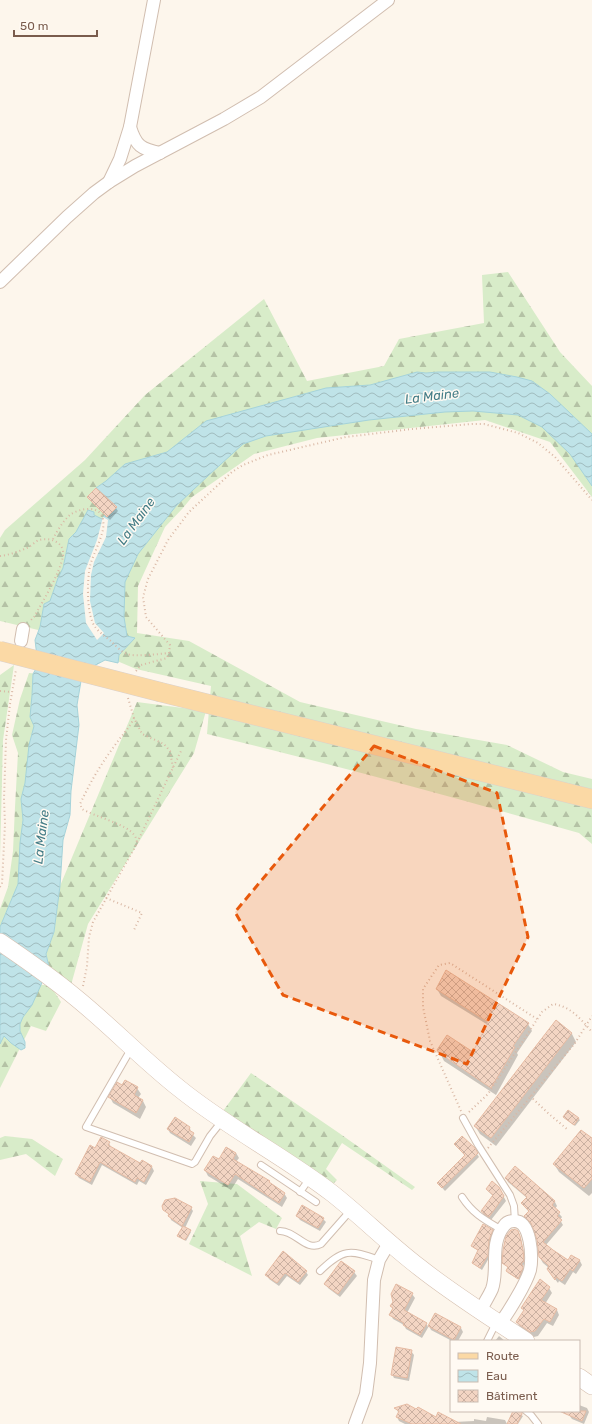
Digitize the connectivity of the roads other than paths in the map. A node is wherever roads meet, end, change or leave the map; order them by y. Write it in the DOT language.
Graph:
graph roads {
  1 [pos="154,0"];
  2 [pos="388,0"];
  3 [pos="130,127"];
  4 [pos="160,153"];
  5 [pos="109,182"];
  6 [pos="0,282"];
  7 [pos="0,651"];
  8 [pos="592,799"];
  9 [pos="0,942"];
  10 [pos="132,1047"];
  11 [pos="463,1118"];
  12 [pos="222,1120"];
  13 [pos="261,1166"];
  14 [pos="310,1178"];
  15 [pos="300,1192"];
  16 [pos="462,1197"];
  17 [pos="316,1202"];
  18 [pos="351,1210"];
  19 [pos="515,1221"];
  20 [pos="502,1230"];
  21 [pos="280,1231"];
  22 [pos="389,1243"];
  23 [pos="379,1260"];
  24 [pos="320,1271"];
  25 [pos="480,1310"];
  26 [pos="498,1323"];
  27 [pos="488,1340"];
  28 [pos="524,1340"];
  29 [pos="580,1378"];
  30 [pos="592,1386"];
  31 [pos="527,1412"];
  32 [pos="355,1424"];
  33 [pos="538,1424"];
  1 -- 3 [label="street"];
  2 -- 4 [label="street"];
  3 -- 4 [label="street"];
  3 -- 5 [label="street"];
  4 -- 5 [label="street"];
  5 -- 6 [label="street"];
  7 -- 8 [label="main road, bridge"];
  9 -- 10 [label="street"];
  10 -- 12 [label="street"];
  10 -- 12 [label="lane"];
  11 -- 19 [label="lane"];
  12 -- 14 [label="street"];
  13 -- 15 [label="lane"];
  14 -- 15 [label="lane"];
  14 -- 18 [label="street"];
  15 -- 17 [label="lane"];
  16 -- 20 [label="lane"];
  18 -- 21 [label="lane"];
  18 -- 22 [label="street"];
  19 -- 20 [label="street"];
  19 -- 26 [label="street"];
  20 -- 25 [label="street"];
  22 -- 23 [label="street"];
  22 -- 25 [label="street"];
  23 -- 24 [label="lane"];
  23 -- 32 [label="street"];
  25 -- 26 [label="street"];
  26 -- 27 [label="lane"];
  26 -- 28 [label="street"];
  29 -- 30 [label="street"];
  31 -- 33 [label="lane"];
}
